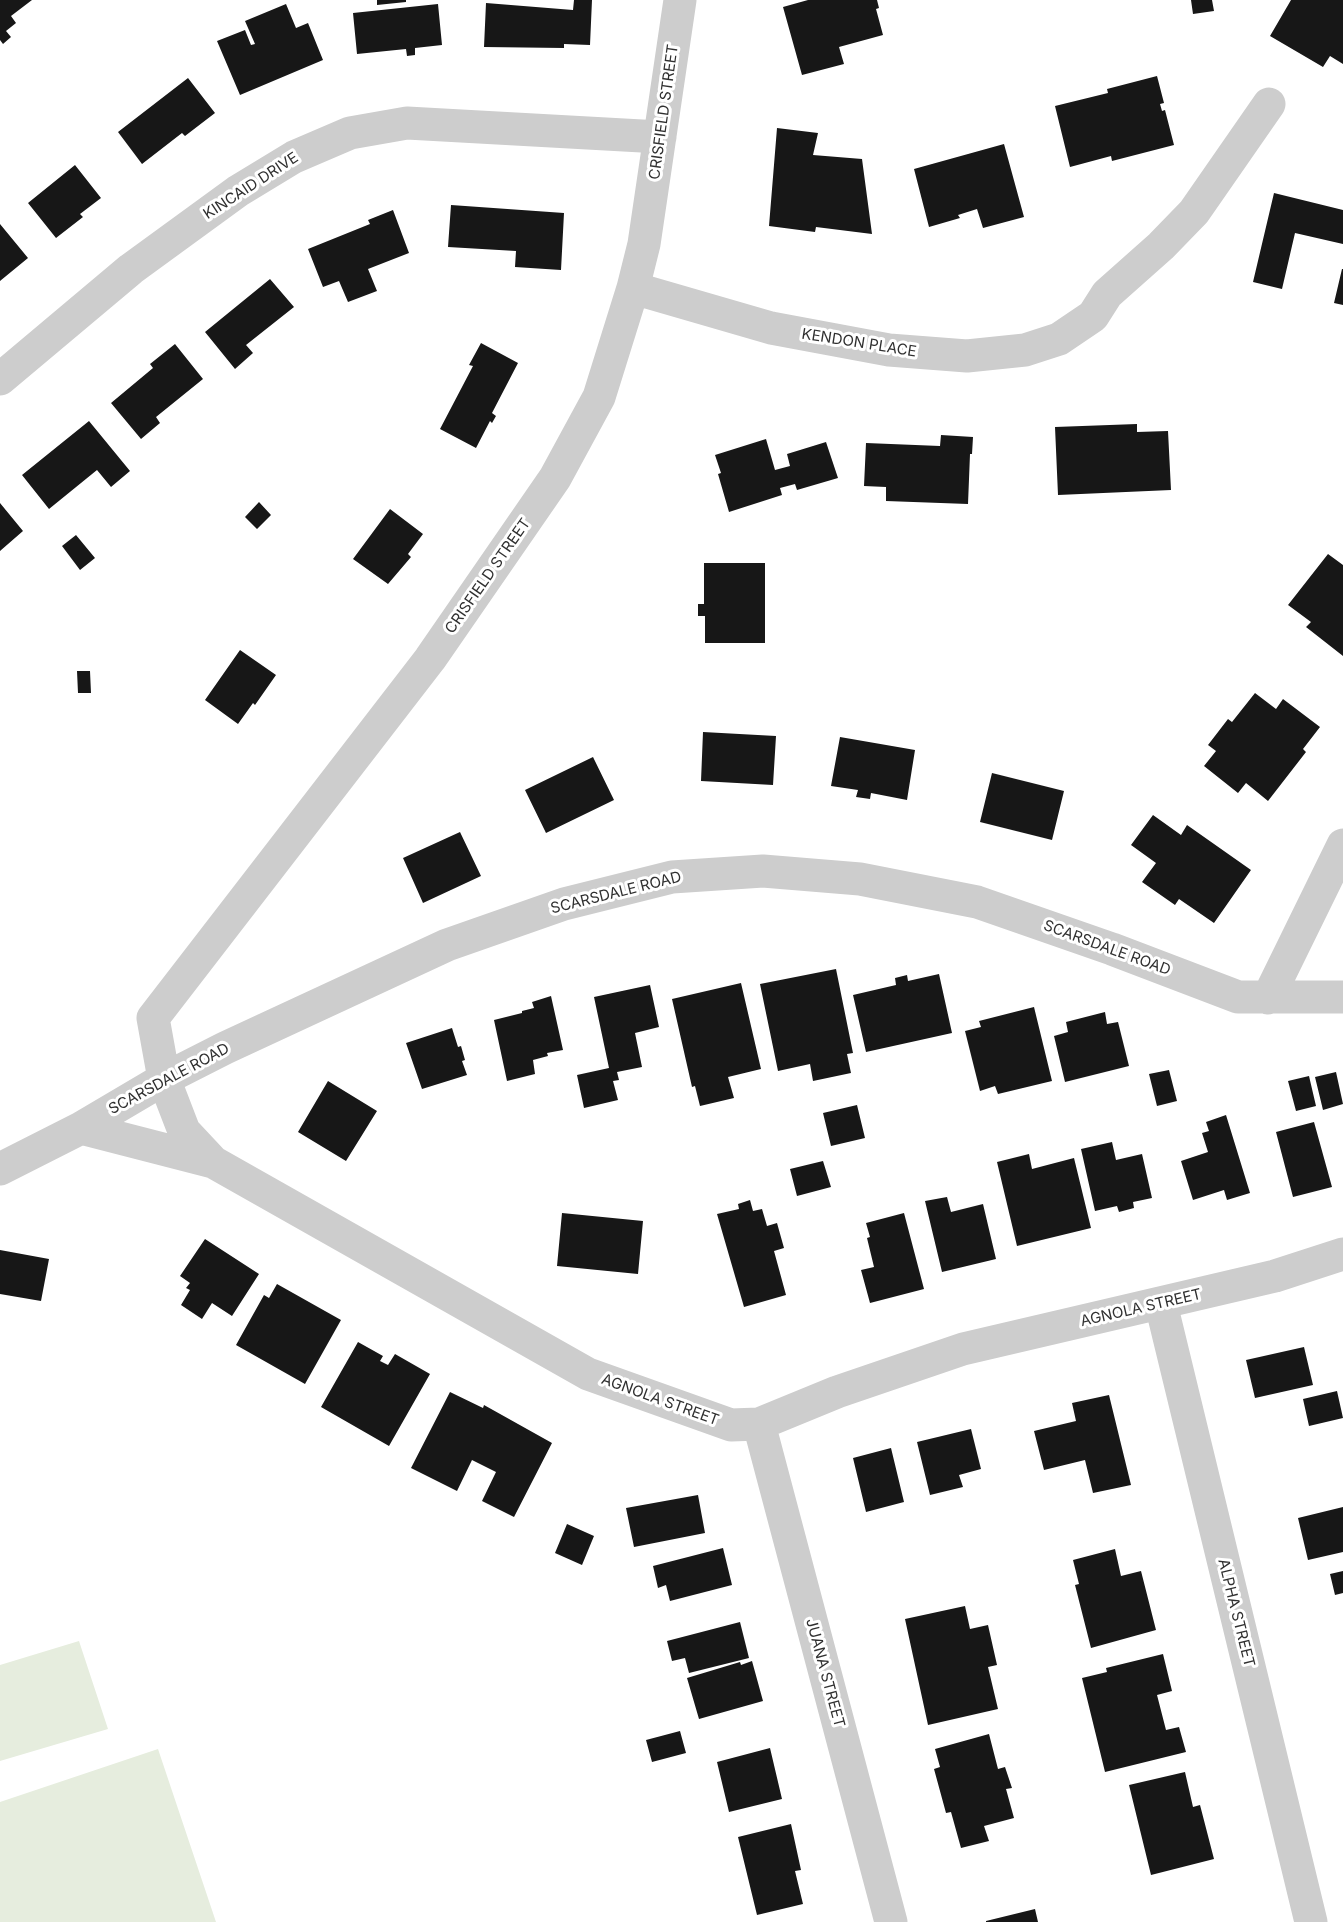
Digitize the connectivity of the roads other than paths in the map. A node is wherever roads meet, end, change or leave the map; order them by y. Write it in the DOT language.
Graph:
graph roads {
  1 [pos="680,0"];
  2 [pos="1269,104"];
  3 [pos="660,137"];
  4 [pos="633,288"];
  5 [pos="0,379"];
  6 [pos="1343,845"];
  7 [pos="1343,997"];
  8 [pos="1268,998"];
  9 [pos="164,1079"];
  10 [pos="81,1128"];
  11 [pos="213,1162"];
  12 [pos="0,1169"];
  13 [pos="1343,1254"];
  14 [pos="1161,1304"];
  15 [pos="759,1424"];
  16 [pos="891,1922"];
  17 [pos="1311,1922"];
  1 -- 3 [label="street, CRISFIELD STREET"];
  2 -- 4 [label="street, KENDON PLACE"];
  3 -- 4 [label="street, CRISFIELD STREET"];
  3 -- 5 [label="street, KINCAID DRIVE"];
  4 -- 9 [label="street, CRISFIELD STREET"];
  6 -- 8 [label="street"];
  7 -- 8 [label="street, SCARSDALE ROAD"];
  8 -- 9 [label="street, SCARSDALE ROAD"];
  9 -- 10 [label="street, SCARSDALE ROAD"];
  9 -- 11 [label="street, AGNOLA STREET"];
  10 -- 11 [label="street"];
  10 -- 12 [label="street, SCARSDALE ROAD"];
  11 -- 15 [label="street, AGNOLA STREET"];
  13 -- 14 [label="street, AGNOLA STREET"];
  14 -- 15 [label="street, AGNOLA STREET"];
  14 -- 17 [label="street, ALPHA STREET"];
  15 -- 16 [label="street, JUANA STREET"];
}
